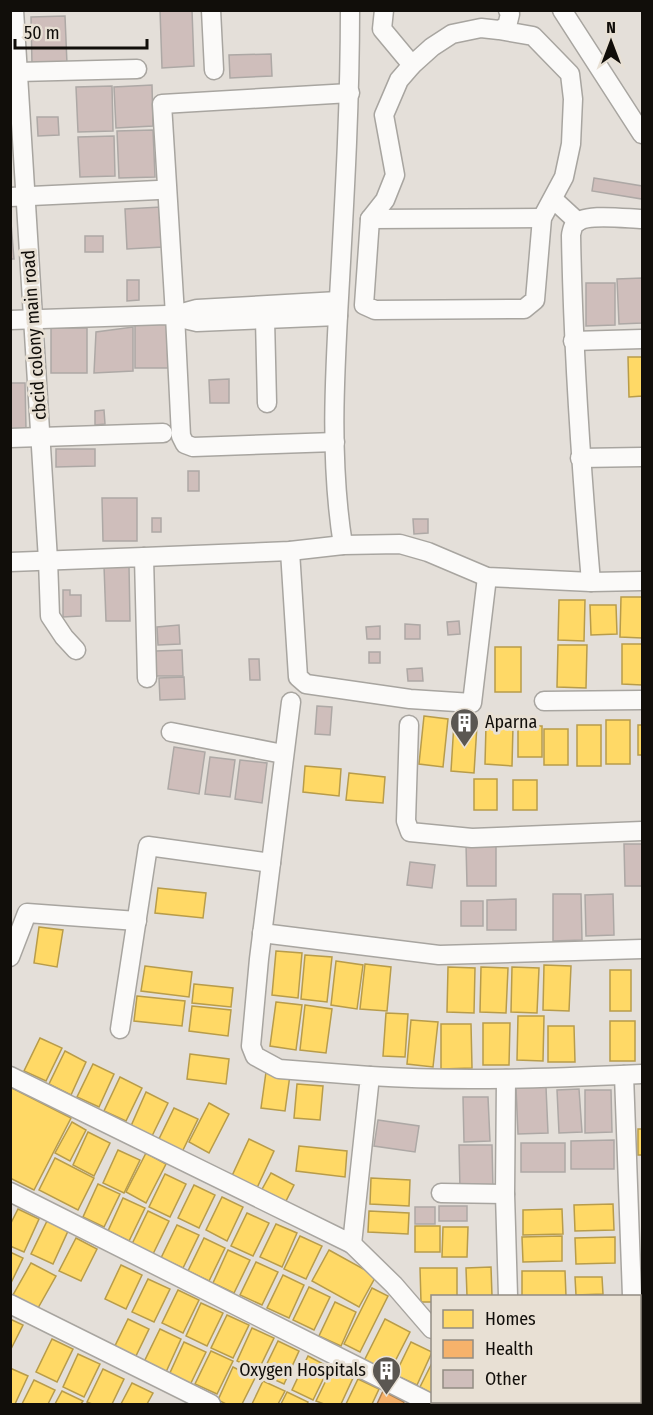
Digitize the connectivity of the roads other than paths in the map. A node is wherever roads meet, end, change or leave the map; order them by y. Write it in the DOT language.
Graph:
graph roads {
  1 [pos="14,10"];
  2 [pos="211,10"];
  3 [pos="350,10"];
  4 [pos="384,10"];
  5 [pos="508,10"];
  6 [pos="562,10"];
  7 [pos="499,30"];
  8 [pos="412,65"];
  9 [pos="137,69"];
  10 [pos="214,70"];
  11 [pos="15,76"];
  12 [pos="350,93"];
  13 [pos="642,110"];
  14 [pos="641,132"];
  15 [pos="158,190"];
  16 [pos="18,197"];
  17 [pos="553,199"];
  18 [pos="542,218"];
  19 [pos="370,219"];
  20 [pos="642,219"];
  21 [pos="579,222"];
  22 [pos="338,309"];
  23 [pos="171,315"];
  24 [pos="265,319"];
  25 [pos="10,320"];
  26 [pos="33,321"];
  27 [pos="642,339"];
  28 [pos="573,341"];
  29 [pos="267,403"];
  30 [pos="163,433"];
  31 [pos="10,438"];
  32 [pos="41,438"];
  33 [pos="335,442"];
  34 [pos="642,457"];
  35 [pos="580,458"];
  36 [pos="343,545"];
  37 [pos="290,551"];
  38 [pos="144,557"];
  39 [pos="48,560"];
  40 [pos="10,562"];
  41 [pos="487,577"];
  42 [pos="642,581"];
  43 [pos="591,582"];
  44 [pos="76,650"];
  45 [pos="147,678"];
  46 [pos="642,700"];
  47 [pos="544,701"];
  48 [pos="291,702"];
  49 [pos="409,725"];
  50 [pos="171,732"];
  51 [pos="283,754"];
  52 [pos="642,831"];
  53 [pos="271,863"];
  54 [pos="137,921"];
  55 [pos="262,933"];
  56 [pos="642,949"];
  57 [pos="10,957"];
  58 [pos="120,1029"];
  59 [pos="642,1074"];
  60 [pos="624,1075"];
  61 [pos="10,1076"];
  62 [pos="370,1076"];
  63 [pos="506,1079"];
  64 [pos="636,1188"];
  65 [pos="10,1192"];
  66 [pos="441,1193"];
  67 [pos="505,1194"];
  68 [pos="352,1244"];
  69 [pos="508,1295"];
  70 [pos="632,1295"];
  71 [pos="10,1304"];
  72 [pos="431,1328"];
  73 [pos="211,1404"];
  74 [pos="432,1404"];
  1 -- 11 [label="street, cbcid colony main road"];
  2 -- 10 [label="street"];
  3 -- 12 [label="street"];
  4 -- 8 [label="street"];
  5 -- 7 [label="street"];
  6 -- 14 [label="street"];
  7 -- 8 [label="street"];
  7 -- 17 [label="street"];
  8 -- 19 [label="street"];
  9 -- 11 [label="street"];
  11 -- 16 [label="street, cbcid colony main road"];
  12 -- 22 [label="street"];
  12 -- 23 [label="street"];
  13 -- 14 [label="street"];
  15 -- 16 [label="street"];
  16 -- 26 [label="street, cbcid colony main road"];
  17 -- 18 [label="street"];
  17 -- 21 [label="street"];
  18 -- 19 [label="street"];
  18 -- 19 [label="street"];
  20 -- 21 [label="street"];
  21 -- 28 [label="street"];
  22 -- 23 [label="street"];
  22 -- 24 [label="street"];
  22 -- 33 [label="street"];
  23 -- 24 [label="street"];
  23 -- 26 [label="street"];
  23 -- 33 [label="street"];
  24 -- 29 [label="street"];
  25 -- 26 [label="street"];
  26 -- 32 [label="street, cbcid colony main road"];
  27 -- 28 [label="street"];
  28 -- 35 [label="street"];
  30 -- 32 [label="street"];
  31 -- 32 [label="street"];
  32 -- 39 [label="street, cbcid colony main road"];
  33 -- 36 [label="street"];
  34 -- 35 [label="street"];
  35 -- 43 [label="street"];
  36 -- 37 [label="street"];
  36 -- 41 [label="street"];
  37 -- 38 [label="street"];
  37 -- 41 [label="street"];
  38 -- 39 [label="street"];
  38 -- 45 [label="street"];
  39 -- 40 [label="street"];
  39 -- 44 [label="street, cbcid colony main road"];
  41 -- 43 [label="street"];
  42 -- 43 [label="street"];
  46 -- 47 [label="street"];
  48 -- 51 [label="street"];
  49 -- 52 [label="street"];
  50 -- 51 [label="street"];
  51 -- 53 [label="street"];
  53 -- 54 [label="street"];
  53 -- 55 [label="street"];
  54 -- 57 [label="street"];
  54 -- 58 [label="street"];
  55 -- 56 [label="street"];
  55 -- 62 [label="street"];
  59 -- 60 [label="street"];
  60 -- 63 [label="street"];
  60 -- 64 [label="street"];
  61 -- 68 [label="street"];
  62 -- 63 [label="street"];
  62 -- 68 [label="street"];
  63 -- 67 [label="street"];
  64 -- 70 [label="street"];
  65 -- 74 [label="street"];
  66 -- 67 [label="street"];
  67 -- 69 [label="street"];
  68 -- 72 [label="street"];
  71 -- 73 [label="street"];
}
